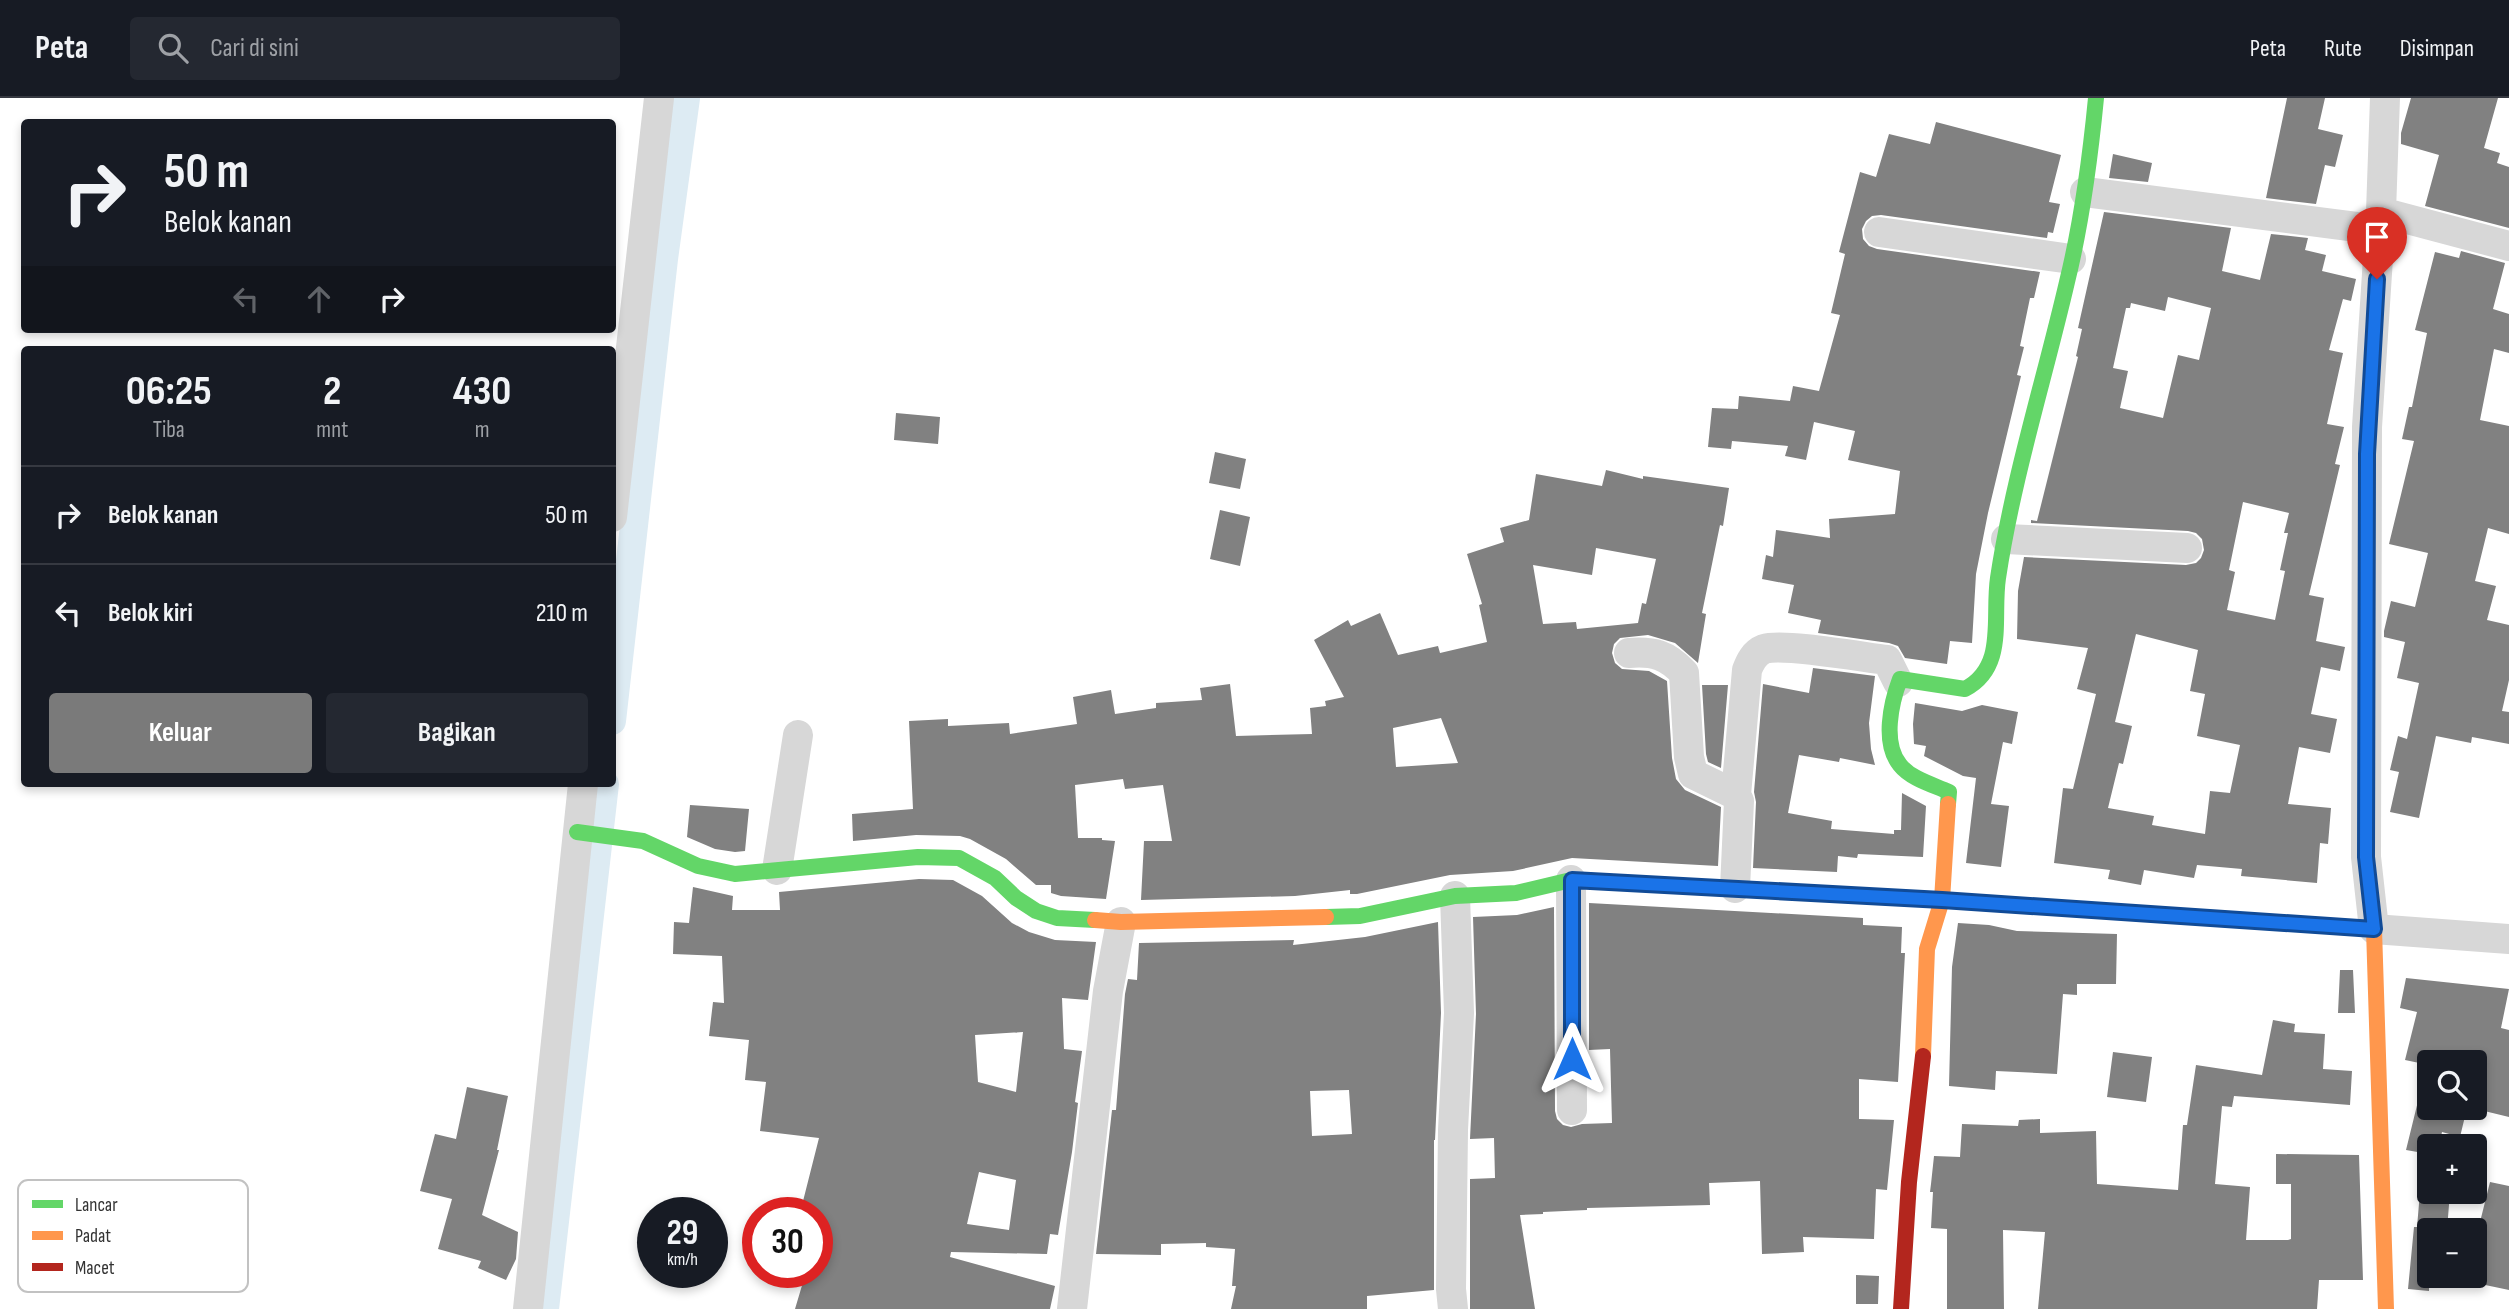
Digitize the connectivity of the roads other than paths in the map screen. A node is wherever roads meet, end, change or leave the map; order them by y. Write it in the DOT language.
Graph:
graph roads {
  1 [pos="659,98"];
  2 [pos="2096,98"];
  3 [pos="2385,98"];
  4 [pos="2085,192"];
  5 [pos="2380,221"];
  6 [pos="1879,232"];
  7 [pos="2509,246"];
  8 [pos="2071,260"];
  9 [pos="616,481"];
  10 [pos="2006,539"];
  11 [pos="2187,548"];
  12 [pos="1629,653"];
  13 [pos="1898,682"];
  14 [pos="798,735"];
  15 [pos="583,787"];
  16 [pos="1736,795"];
  17 [pos="583,832"];
  18 [pos="777,870"];
  19 [pos="1572,880"];
  20 [pos="1735,888"];
  21 [pos="1455,896"];
  22 [pos="1942,900"];
  23 [pos="1121,922"];
  24 [pos="2374,929"];
  25 [pos="2509,939"];
  26 [pos="1572,1110"];
  27 [pos="528,1309"];
  28 [pos="1072,1309"];
  29 [pos="1453,1309"];
  30 [pos="1901,1309"];
  31 [pos="2386,1309"];
  1 -- 9 [label="street"];
  2 -- 4 [label="street"];
  3 -- 5 [label="street"];
  4 -- 5 [label="street"];
  4 -- 8 [label="street"];
  5 -- 7 [label="street"];
  5 -- 24 [label="street"];
  6 -- 8 [label="street"];
  8 -- 10 [label="street"];
  10 -- 11 [label="street"];
  10 -- 13 [label="street"];
  12 -- 16 [label="street"];
  13 -- 16 [label="street"];
  13 -- 22 [label="street"];
  14 -- 18 [label="street"];
  15 -- 17 [label="street"];
  16 -- 20 [label="street"];
  17 -- 18 [label="street"];
  17 -- 27 [label="street"];
  18 -- 23 [label="street"];
  19 -- 20 [label="street"];
  19 -- 21 [label="street"];
  19 -- 26 [label="street"];
  20 -- 22 [label="street"];
  21 -- 23 [label="street"];
  21 -- 29 [label="street"];
  22 -- 24 [label="street"];
  22 -- 30 [label="street"];
  23 -- 28 [label="street"];
  24 -- 25 [label="street"];
  24 -- 31 [label="street"];
}
